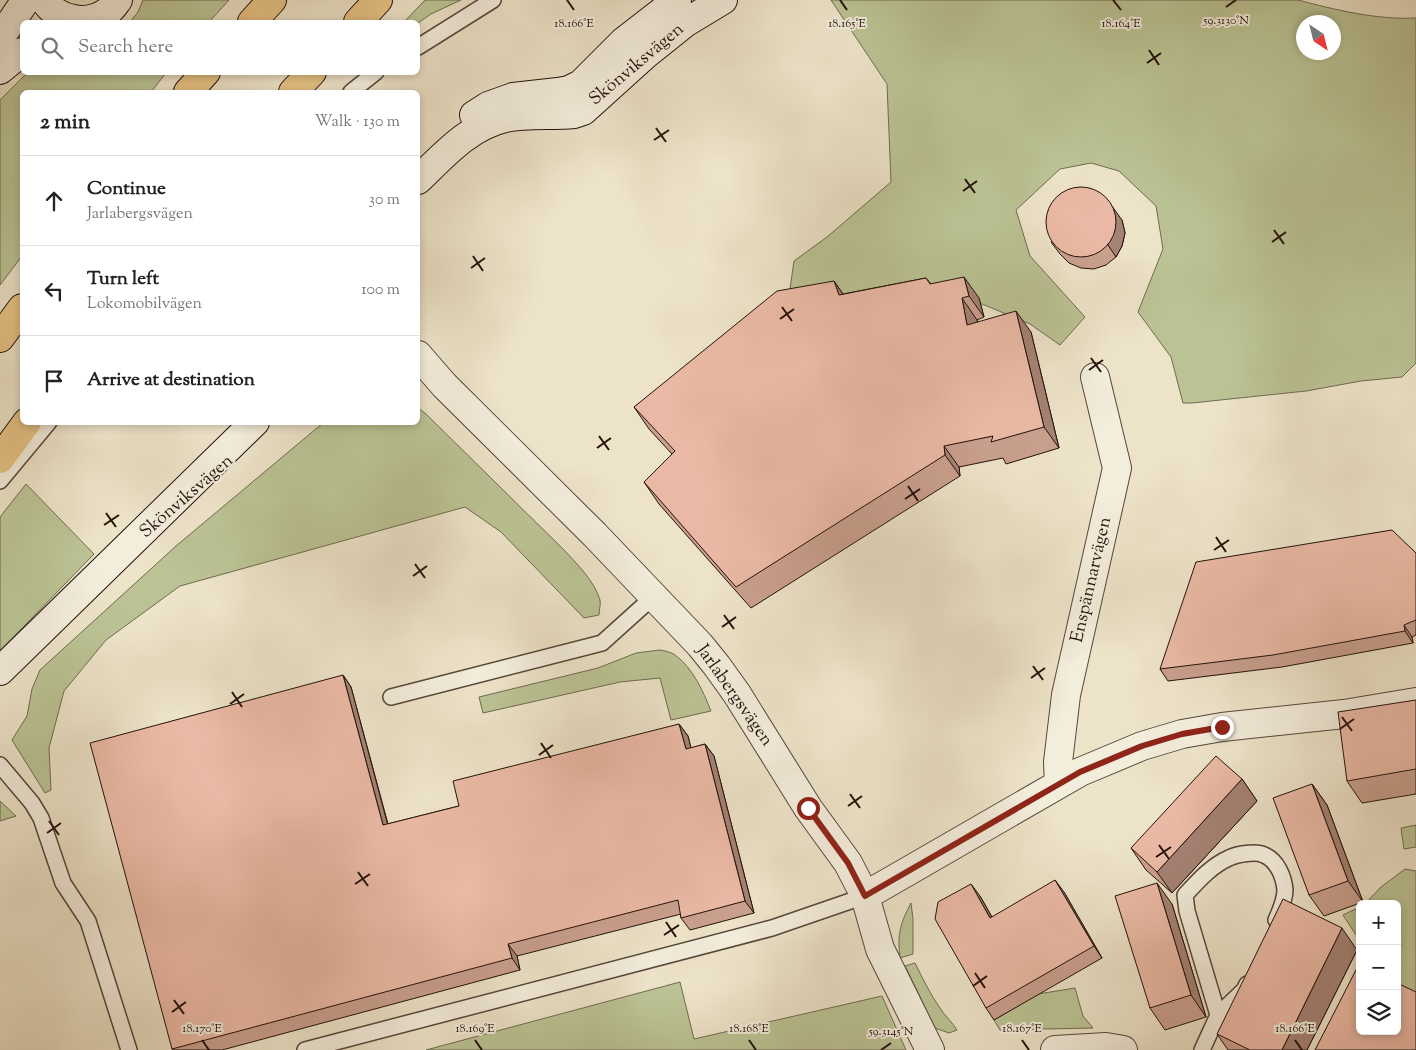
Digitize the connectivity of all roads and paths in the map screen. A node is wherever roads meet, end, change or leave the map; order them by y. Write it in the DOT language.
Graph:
graph roads {
  1 [pos="26,0"];
  2 [pos="44,0"];
  3 [pos="118,0"];
  4 [pos="272,0"];
  5 [pos="378,0"];
  6 [pos="493,0"];
  7 [pos="677,0"];
  8 [pos="723,0"];
  9 [pos="72,20"];
  10 [pos="86,20"];
  11 [pos="254,20"];
  12 [pos="360,20"];
  13 [pos="0,38"];
  14 [pos="420,46"];
  15 [pos="20,54"];
  16 [pos="0,70"];
  17 [pos="203,75"];
  18 [pos="309,75"];
  19 [pos="372,75"];
  20 [pos="190,90"];
  21 [pos="295,90"];
  22 [pos="354,90"];
  23 [pos="420,157"];
  24 [pos="420,178"];
  25 [pos="20,311"];
  26 [pos="0,338"];
  27 [pos="420,357"];
  28 [pos="1095,377"];
  29 [pos="25,425"];
  30 [pos="47,425"];
  31 [pos="252,425"];
  32 [pos="270,425"];
  33 [pos="0,459"];
  34 [pos="0,481"];
  35 [pos="99,572"];
  36 [pos="652,597"];
  37 [pos="0,671"];
  38 [pos="391,697"];
  39 [pos="1416,702"];
  40 [pos="0,765"];
  41 [pos="1059,784"];
  42 [pos="865,896"];
  43 [pos="1268,936"];
  44 [pos="1252,972"];
  45 [pos="1218,1014"];
  46 [pos="129,1050"];
  47 [pos="305,1050"];
  48 [pos="930,1050"];
  49 [pos="1055,1050"];
  50 [pos="1123,1050"];
  51 [pos="1202,1050"];
  1 -- 13 [label="street"];
  2 -- 9 [label="street"];
  3 -- 10 [label="street"];
  4 -- 11 [label="highway"];
  5 -- 12 [label="highway"];
  6 -- 14 [label="lane"];
  7 -- 23 [label="street, Skönviksvägen"];
  8 -- 24 [label="street, Skönviksvägen"];
  15 -- 16 [label="street"];
  17 -- 20 [label="highway"];
  18 -- 21 [label="highway"];
  19 -- 22 [label="lane"];
  25 -- 26 [label="highway"];
  27 -- 36 [label="street, Jarlabergsvägen"];
  28 -- 41 [label="street, Enspännarvägen"];
  29 -- 33 [label="highway"];
  30 -- 34 [label="lane"];
  31 -- 35 [label="street, Skönviksvägen"];
  32 -- 35 [label="street, Skönviksvägen"];
  35 -- 37 [label="street, Skönviksvägen"];
  36 -- 38 [label="lane"];
  36 -- 42 [label="street, Jarlabergsvägen"];
  39 -- 41 [label="street"];
  40 -- 46 [label="lane"];
  41 -- 42 [label="street"];
  42 -- 47 [label="lane"];
  42 -- 48 [label="street, Jarlabergsvägen"];
  43 -- 45 [label="lane"];
  44 -- 45 [label="lane"];
  45 -- 51 [label="lane"];
  49 -- 50 [label="street"];
}
